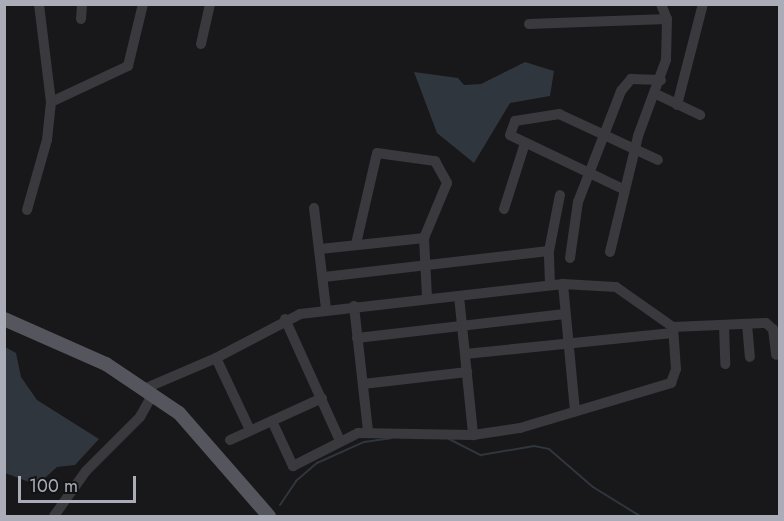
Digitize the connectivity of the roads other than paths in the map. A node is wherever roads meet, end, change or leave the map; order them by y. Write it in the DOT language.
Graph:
graph roads {
  1 [pos="39,4"];
  2 [pos="82,4"];
  3 [pos="143,4"];
  4 [pos="210,4"];
  5 [pos="661,4"];
  6 [pos="703,4"];
  7 [pos="81,19"];
  8 [pos="667,19"];
  9 [pos="529,24"];
  10 [pos="201,44"];
  11 [pos="661,80"];
  12 [pos="656,94"];
  13 [pos="51,102"];
  14 [pos="677,105"];
  15 [pos="700,115"];
  16 [pos="602,134"];
  17 [pos="525,143"];
  18 [pos="635,150"];
  19 [pos="658,160"];
  20 [pos="588,174"];
  21 [pos="623,189"];
  22 [pos="560,195"];
  23 [pos="314,208"];
  24 [pos="504,209"];
  25 [pos="27,210"];
  26 [pos="424,238"];
  27 [pos="356,244"];
  28 [pos="320,249"];
  29 [pos="549,251"];
  30 [pos="610,252"];
  31 [pos="570,258"];
  32 [pos="424,265"];
  33 [pos="324,278"];
  34 [pos="563,284"];
  35 [pos="550,285"];
  36 [pos="459,296"];
  37 [pos="427,298"];
  38 [pos="354,306"];
  39 [pos="326,308"];
  40 [pos="565,314"];
  41 [pos="4,319"];
  42 [pos="285,319"];
  43 [pos="747,324"];
  44 [pos="724,326"];
  45 [pos="462,327"];
  46 [pos="672,330"];
  47 [pos="357,338"];
  48 [pos="568,342"];
  49 [pos="465,354"];
  50 [pos="776,354"];
  51 [pos="750,357"];
  52 [pos="216,358"];
  53 [pos="725,364"];
  54 [pos="466,372"];
  55 [pos="363,384"];
  56 [pos="150,391"];
  57 [pos="322,398"];
  58 [pos="574,411"];
  59 [pos="272,420"];
  60 [pos="250,430"];
  61 [pos="368,431"];
  62 [pos="473,435"];
  63 [pos="230,440"];
  64 [pos="340,441"];
  65 [pos="54,516"];
  66 [pos="269,516"];
  1 -- 13 [label="street"];
  2 -- 7 [label="street"];
  3 -- 13 [label="street"];
  4 -- 10 [label="street"];
  5 -- 8 [label="street"];
  6 -- 14 [label="street"];
  8 -- 9 [label="street"];
  8 -- 11 [label="street"];
  11 -- 12 [label="street"];
  11 -- 16 [label="street"];
  12 -- 14 [label="street"];
  12 -- 18 [label="street"];
  13 -- 25 [label="street"];
  14 -- 15 [label="street"];
  16 -- 17 [label="street"];
  16 -- 18 [label="street"];
  16 -- 20 [label="street"];
  17 -- 20 [label="street"];
  17 -- 24 [label="street"];
  18 -- 19 [label="street"];
  18 -- 21 [label="street"];
  20 -- 21 [label="street"];
  20 -- 31 [label="street"];
  21 -- 30 [label="street"];
  22 -- 29 [label="street"];
  23 -- 28 [label="street"];
  26 -- 27 [label="street"];
  26 -- 27 [label="street"];
  26 -- 32 [label="street"];
  27 -- 28 [label="street"];
  28 -- 33 [label="street"];
  29 -- 32 [label="street"];
  29 -- 35 [label="street"];
  32 -- 33 [label="street"];
  32 -- 37 [label="street"];
  33 -- 39 [label="street"];
  34 -- 35 [label="street"];
  34 -- 40 [label="street"];
  34 -- 46 [label="street"];
  35 -- 36 [label="street"];
  36 -- 37 [label="street"];
  36 -- 45 [label="street"];
  37 -- 38 [label="street"];
  38 -- 39 [label="street"];
  38 -- 47 [label="street"];
  39 -- 42 [label="street"];
  40 -- 45 [label="street"];
  40 -- 48 [label="street"];
  41 -- 56 [label="main road"];
  42 -- 52 [label="street"];
  42 -- 57 [label="street"];
  43 -- 44 [label="street"];
  43 -- 50 [label="street"];
  43 -- 51 [label="street"];
  44 -- 46 [label="street"];
  44 -- 53 [label="street"];
  45 -- 47 [label="street"];
  45 -- 49 [label="street"];
  46 -- 48 [label="street"];
  46 -- 58 [label="street"];
  47 -- 55 [label="street"];
  48 -- 49 [label="street"];
  48 -- 58 [label="street"];
  49 -- 54 [label="street"];
  52 -- 56 [label="street"];
  52 -- 60 [label="street"];
  54 -- 55 [label="street"];
  54 -- 62 [label="street"];
  55 -- 61 [label="street"];
  56 -- 65 [label="street"];
  56 -- 66 [label="main road"];
  57 -- 59 [label="street"];
  57 -- 64 [label="street"];
  58 -- 62 [label="street"];
  59 -- 60 [label="street"];
  59 -- 64 [label="street"];
  60 -- 63 [label="street"];
  61 -- 62 [label="street"];
  61 -- 64 [label="street"];
}
